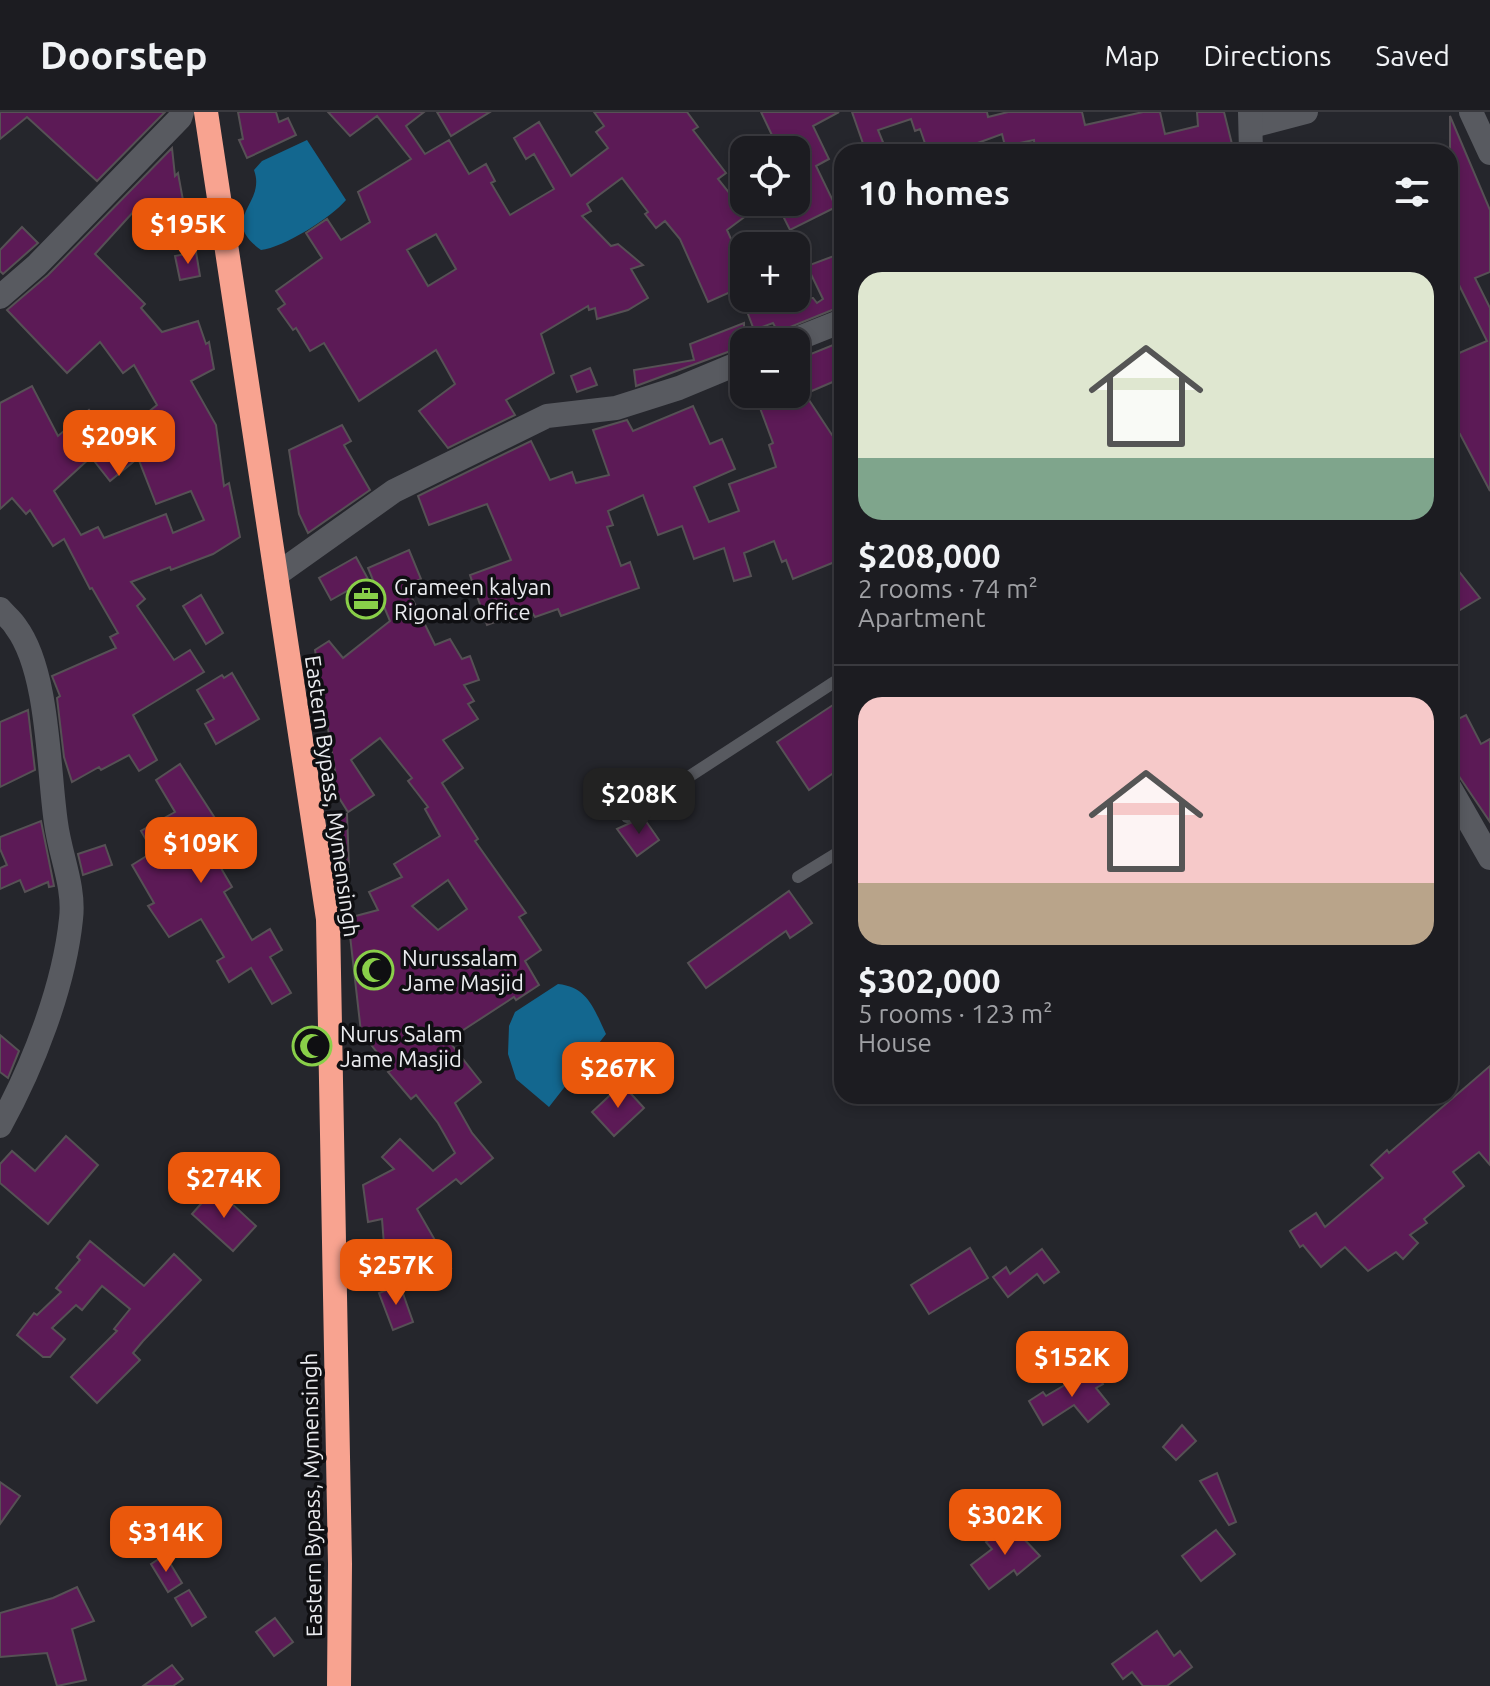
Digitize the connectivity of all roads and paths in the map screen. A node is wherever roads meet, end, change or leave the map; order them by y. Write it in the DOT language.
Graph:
graph roads {
  1 [pos="182,112"];
  2 [pos="206,112"];
  3 [pos="1306,112"];
  4 [pos="1471,112"];
  5 [pos="1251,119"];
  6 [pos="1251,144"];
  7 [pos="1490,153"];
  8 [pos="0,297"];
  9 [pos="834,324"];
  10 [pos="810,334"];
  11 [pos="730,367"];
  12 [pos="276,575"];
  13 [pos="0,609"];
  14 [pos="834,682"];
  15 [pos="1458,802"];
  16 [pos="627,817"];
  17 [pos="834,855"];
  18 [pos="1490,858"];
  19 [pos="798,877"];
  20 [pos="0,1126"];
  21 [pos="339,1686"];
  1 -- 8 [label="street"];
  2 -- 12 [label="highway, Eastern Bypass, Mymensingh"];
  3 -- 5 [label="street"];
  4 -- 7 [label="street"];
  5 -- 6 [label="street"];
  9 -- 10 [label="street"];
  11 -- 12 [label="street"];
  12 -- 21 [label="highway, Eastern Bypass, Mymensingh"];
  13 -- 20 [label="street"];
  14 -- 16 [label="lane"];
  15 -- 18 [label="street"];
  17 -- 19 [label="lane"];
}
